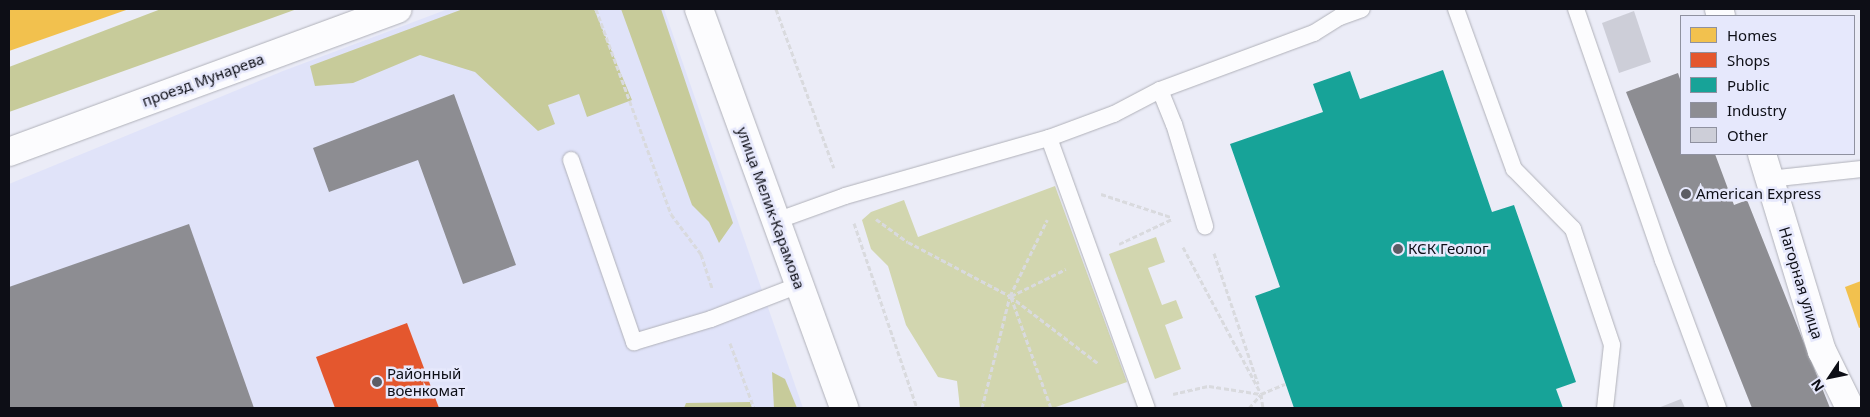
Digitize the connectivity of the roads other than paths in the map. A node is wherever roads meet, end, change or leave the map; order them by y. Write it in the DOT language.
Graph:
graph roads {
  1 [pos="398,9"];
  2 [pos="698,9"];
  3 [pos="1362,9"];
  4 [pos="1456,9"];
  5 [pos="1576,9"];
  6 [pos="1160,90"];
  7 [pos="1049,138"];
  8 [pos="9,152"];
  9 [pos="571,160"];
  10 [pos="1765,166"];
  11 [pos="1861,169"];
  12 [pos="776,221"];
  13 [pos="1205,226"];
  14 [pos="799,285"];
  15 [pos="1145,403"];
  16 [pos="844,408"];
  17 [pos="1605,408"];
  18 [pos="1718,408"];
  19 [pos="1850,408"];
  1 -- 8 [label="street, проезд Мунарева"];
  2 -- 12 [label="street, улица Мелик-Карамова"];
  3 -- 6 [label="lane"];
  4 -- 17 [label="lane"];
  5 -- 18 [label="lane"];
  6 -- 7 [label="lane"];
  6 -- 13 [label="lane"];
  7 -- 12 [label="lane"];
  7 -- 15 [label="lane"];
  9 -- 14 [label="lane"];
  10 -- 11 [label="lane"];
  10 -- 19 [label="street, Нагорная улица"];
  12 -- 14 [label="street, улица Мелик-Карамова"];
  14 -- 16 [label="street, улица Мелик-Карамова"];
}
